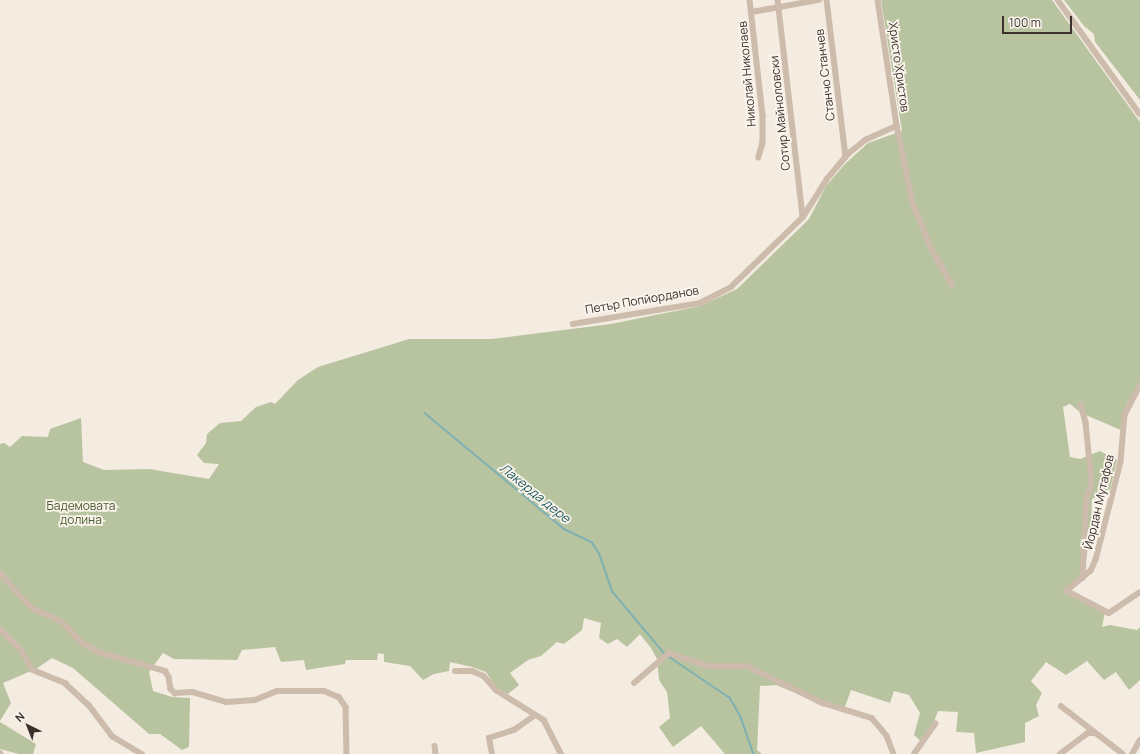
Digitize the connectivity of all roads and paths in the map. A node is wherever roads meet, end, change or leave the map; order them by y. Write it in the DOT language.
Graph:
graph roads {
  1 [pos="750,0"];
  2 [pos="778,0"];
  3 [pos="819,0"];
  4 [pos="827,0"];
  5 [pos="878,0"];
  6 [pos="1058,0"];
  7 [pos="778,7"];
  8 [pos="752,12"];
  9 [pos="1140,114"];
  10 [pos="897,126"];
  11 [pos="759,157"];
  12 [pos="846,157"];
  13 [pos="803,217"];
  14 [pos="952,284"];
  15 [pos="573,324"];
  16 [pos="1140,386"];
  17 [pos="1081,405"];
  18 [pos="0,573"];
  19 [pos="1083,578"];
  20 [pos="1140,592"];
  21 [pos="0,629"];
  22 [pos="455,671"];
  23 [pos="634,683"];
  24 [pos="1061,706"];
  25 [pos="534,716"];
  26 [pos="935,724"];
  27 [pos="1095,733"];
  28 [pos="1140,740"];
  29 [pos="435,746"];
  30 [pos="142,754"];
  31 [pos="347,754"];
  32 [pos="436,754"];
  33 [pos="492,754"];
  34 [pos="561,754"];
  35 [pos="894,754"];
  36 [pos="914,754"];
  37 [pos="1060,754"];
  38 [pos="1123,754"];
  39 [pos="1132,754"];
  1 -- 8 [label="street, Николай Николаев"];
  2 -- 7 [label="street, Сотир Майноловски"];
  3 -- 7 [label="street"];
  4 -- 12 [label="street, Станчо Станчев"];
  5 -- 10 [label="street, Христо Христов"];
  6 -- 9 [label="street"];
  7 -- 8 [label="street"];
  7 -- 13 [label="street, Сотир Майноловски"];
  8 -- 11 [label="street, Николай Николаев"];
  10 -- 12 [label="street, Христо Христов"];
  10 -- 14 [label="street"];
  12 -- 13 [label="street, Петър Попйорданов"];
  13 -- 15 [label="street, Петър Попйорданов"];
  16 -- 19 [label="street, Йордан Мутафов"];
  17 -- 19 [label="street"];
  18 -- 31 [label="street"];
  19 -- 20 [label="street, Йордан Мутафов"];
  21 -- 30 [label="street"];
  22 -- 25 [label="street"];
  23 -- 35 [label="street"];
  24 -- 27 [label="street"];
  25 -- 33 [label="street"];
  25 -- 34 [label="street"];
  26 -- 36 [label="street"];
  27 -- 37 [label="street"];
  27 -- 38 [label="street"];
  28 -- 39 [label="street"];
  29 -- 32 [label="street"];
}
